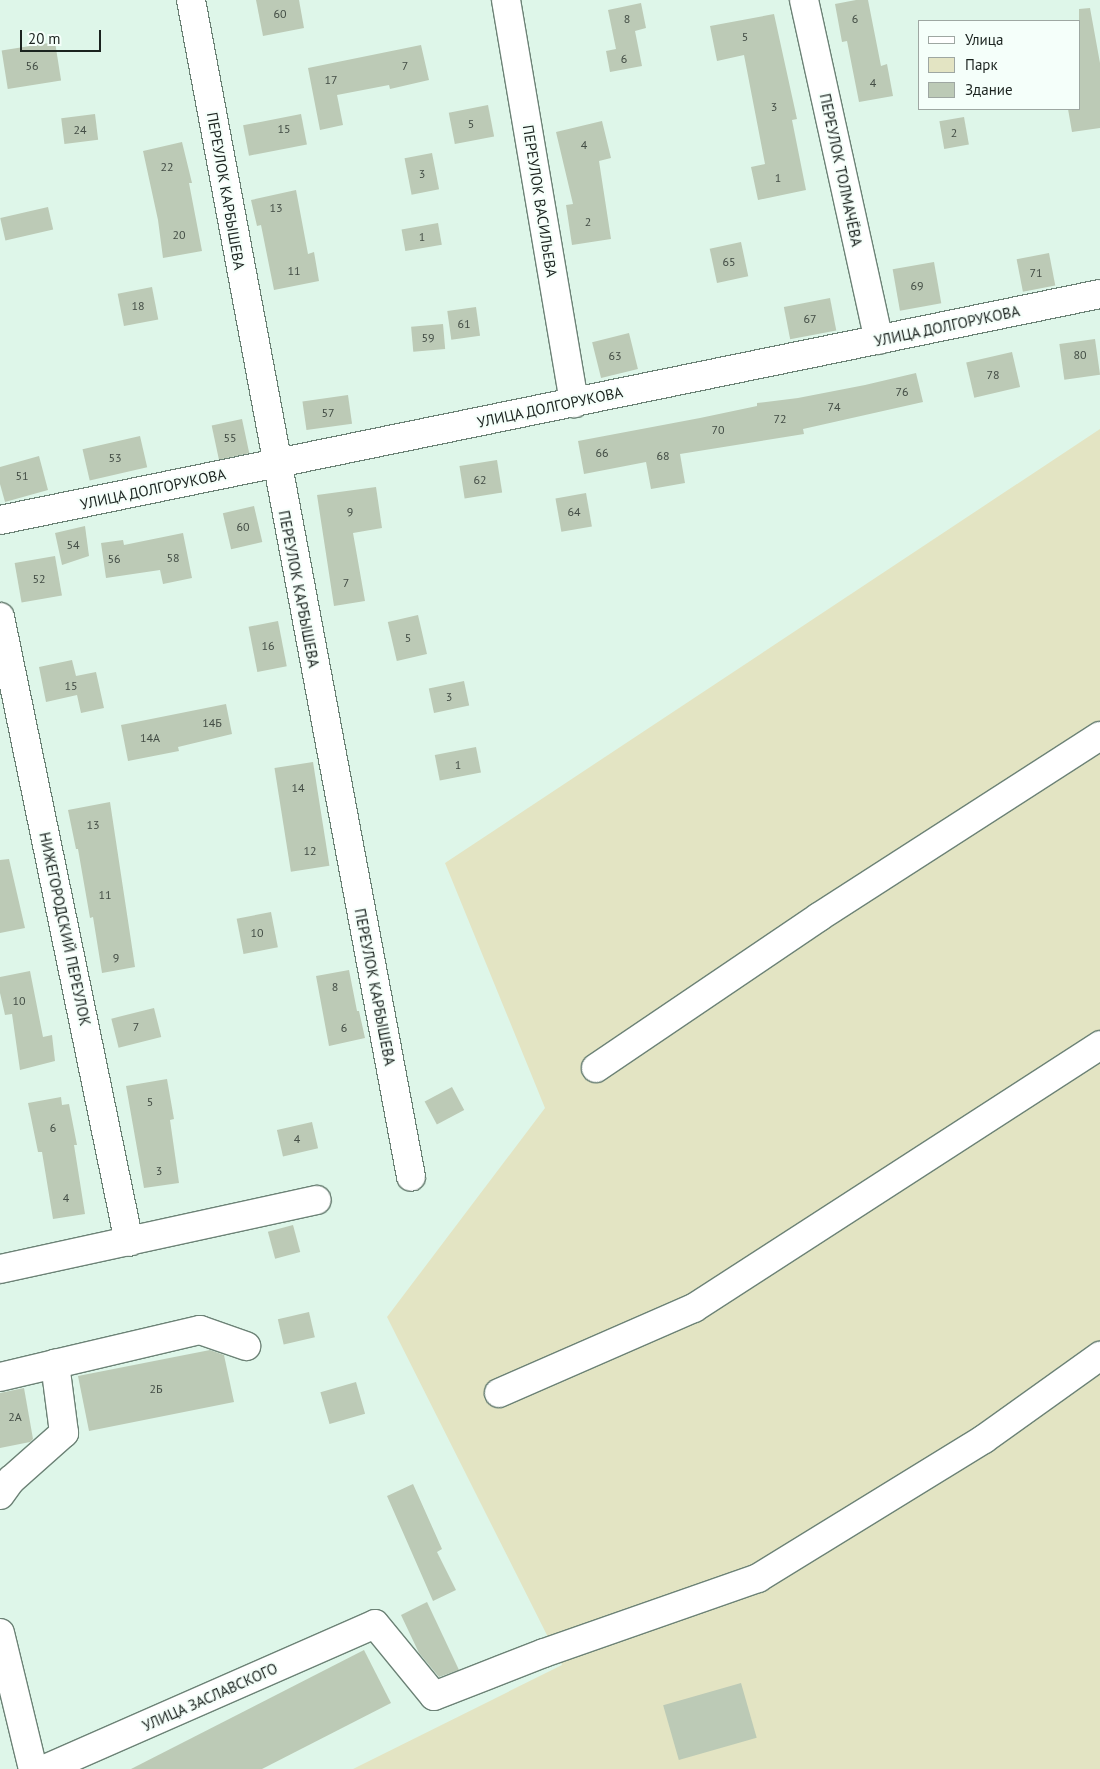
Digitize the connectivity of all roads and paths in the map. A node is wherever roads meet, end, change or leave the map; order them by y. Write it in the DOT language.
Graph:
graph roads {
  1 [pos="191,0"];
  2 [pos="506,0"];
  3 [pos="804,0"];
  4 [pos="1100,294"];
  5 [pos="879,340"];
  6 [pos="574,403"];
  7 [pos="276,464"];
  8 [pos="0,520"];
  9 [pos="0,617"];
  10 [pos="1100,736"];
  11 [pos="1100,1045"];
  12 [pos="596,1068"];
  13 [pos="411,1177"];
  14 [pos="317,1200"];
  15 [pos="129,1242"];
  16 [pos="0,1269"];
  17 [pos="246,1346"];
  18 [pos="1100,1356"];
  19 [pos="55,1364"];
  20 [pos="0,1378"];
  21 [pos="499,1392"];
  22 [pos="0,1495"];
  23 [pos="0,1633"];
  24 [pos="33,1769"];
  25 [pos="45,1769"];
  1 -- 7 [label="street, ПЕРЕУЛОК КАРБЫШЕВА"];
  2 -- 6 [label="street, ПЕРЕУЛОК ВАСИЛЬЕВА"];
  3 -- 5 [label="street, ПЕРЕУЛОК ТОЛМАЧЁВА"];
  4 -- 5 [label="street, УЛИЦА ДОЛГОРУКОВА"];
  5 -- 6 [label="street, УЛИЦА ДОЛГОРУКОВА"];
  6 -- 7 [label="street, УЛИЦА ДОЛГОРУКОВА"];
  7 -- 8 [label="street, УЛИЦА ДОЛГОРУКОВА"];
  7 -- 13 [label="street, ПЕРЕУЛОК КАРБЫШЕВА"];
  9 -- 15 [label="street, НИЖЕГОРОДСКИЙ ПЕРЕУЛОК"];
  10 -- 12 [label="street"];
  11 -- 21 [label="street"];
  14 -- 15 [label="street"];
  15 -- 16 [label="street"];
  17 -- 19 [label="street"];
  18 -- 25 [label="street, УЛИЦА ЗАСЛАВСКОГО"];
  19 -- 20 [label="street"];
  19 -- 22 [label="street"];
  23 -- 24 [label="street"];
}
